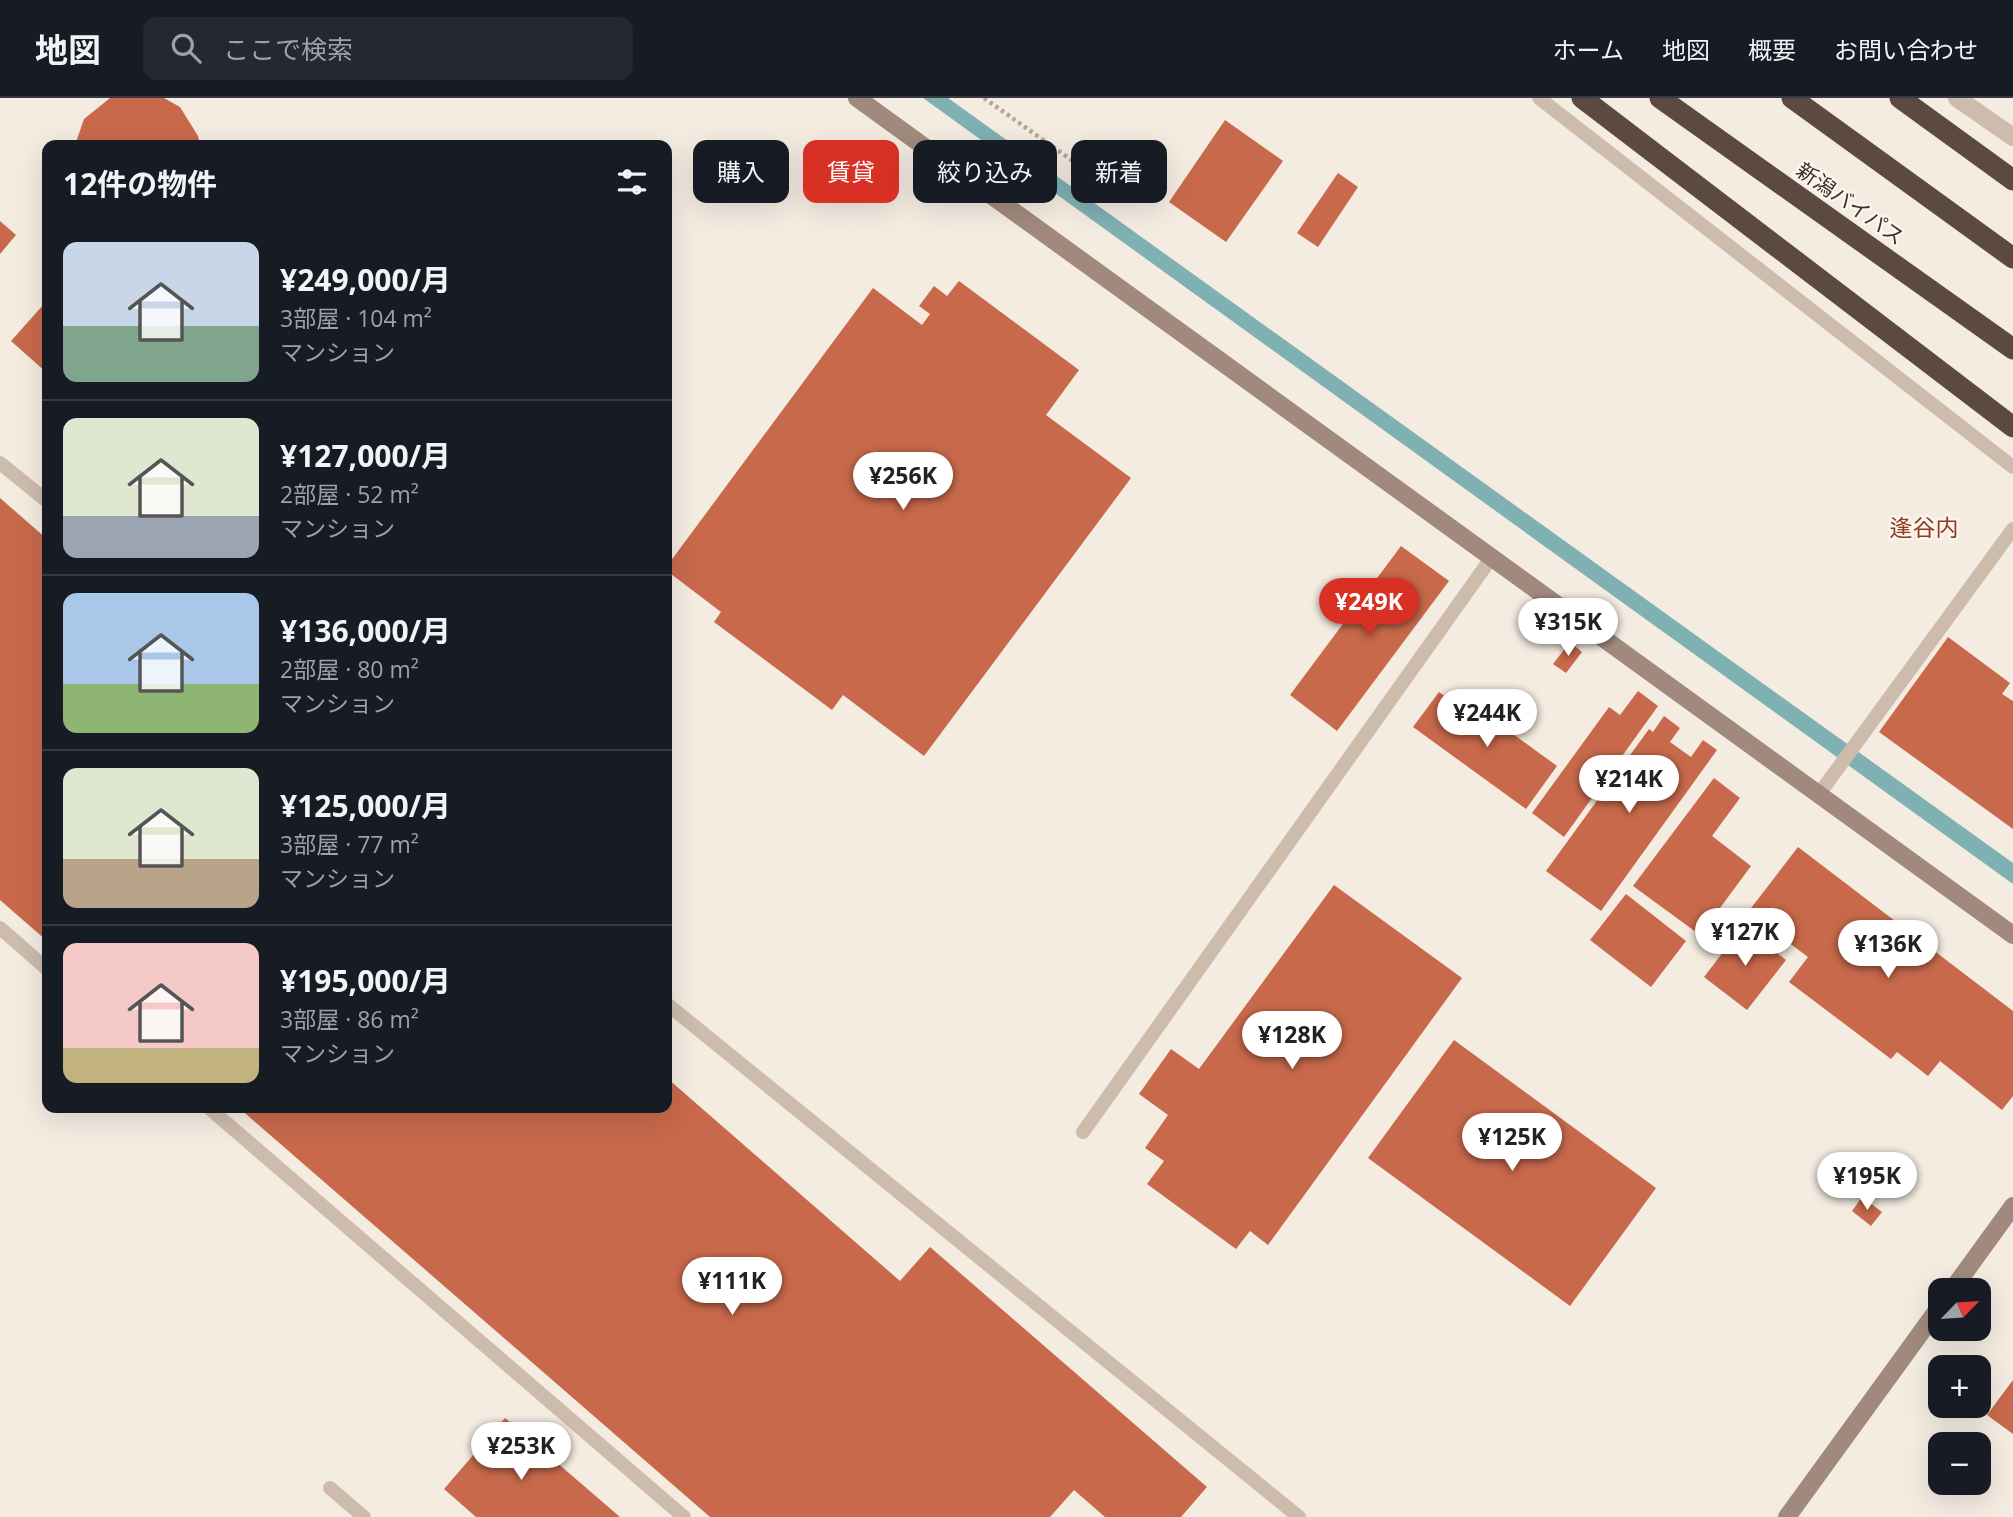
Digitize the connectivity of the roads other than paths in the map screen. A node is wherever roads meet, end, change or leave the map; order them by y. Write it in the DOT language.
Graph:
graph roads {
  1 [pos="1539,98"];
  2 [pos="1583,98"];
  3 [pos="1660,98"];
  4 [pos="1792,98"];
  5 [pos="1900,98"];
  6 [pos="1957,98"];
  7 [pos="860,99"];
  8 [pos="2013,137"];
  9 [pos="2013,180"];
  10 [pos="2013,258"];
  11 [pos="2013,349"];
  12 [pos="2013,427"];
  13 [pos="0,463"];
  14 [pos="2013,467"];
  15 [pos="42,497"];
  16 [pos="2013,529"];
  17 [pos="1492,558"];
  18 [pos="1819,794"];
  19 [pos="0,928"];
  20 [pos="2013,935"];
  21 [pos="42,965"];
  22 [pos="672,1008"];
  23 [pos="215,1113"];
  24 [pos="1083,1132"];
  25 [pos="2013,1206"];
  26 [pos="1961,1278"];
  27 [pos="1928,1323"];
  28 [pos="330,1488"];
  29 [pos="364,1517"];
  30 [pos="684,1517"];
  31 [pos="1299,1517"];
  32 [pos="1787,1517"];
  1 -- 14 [label="lane"];
  2 -- 12 [label="highway"];
  3 -- 11 [label="highway, 新潟バイパス"];
  4 -- 10 [label="highway"];
  5 -- 9 [label="highway"];
  6 -- 8 [label="street"];
  7 -- 17 [label="street"];
  13 -- 15 [label="lane"];
  16 -- 18 [label="lane"];
  17 -- 18 [label="street"];
  17 -- 24 [label="lane"];
  18 -- 20 [label="street"];
  19 -- 21 [label="lane"];
  22 -- 31 [label="lane"];
  23 -- 30 [label="lane"];
  25 -- 26 [label="street"];
  27 -- 32 [label="street"];
  28 -- 29 [label="lane"];
}
